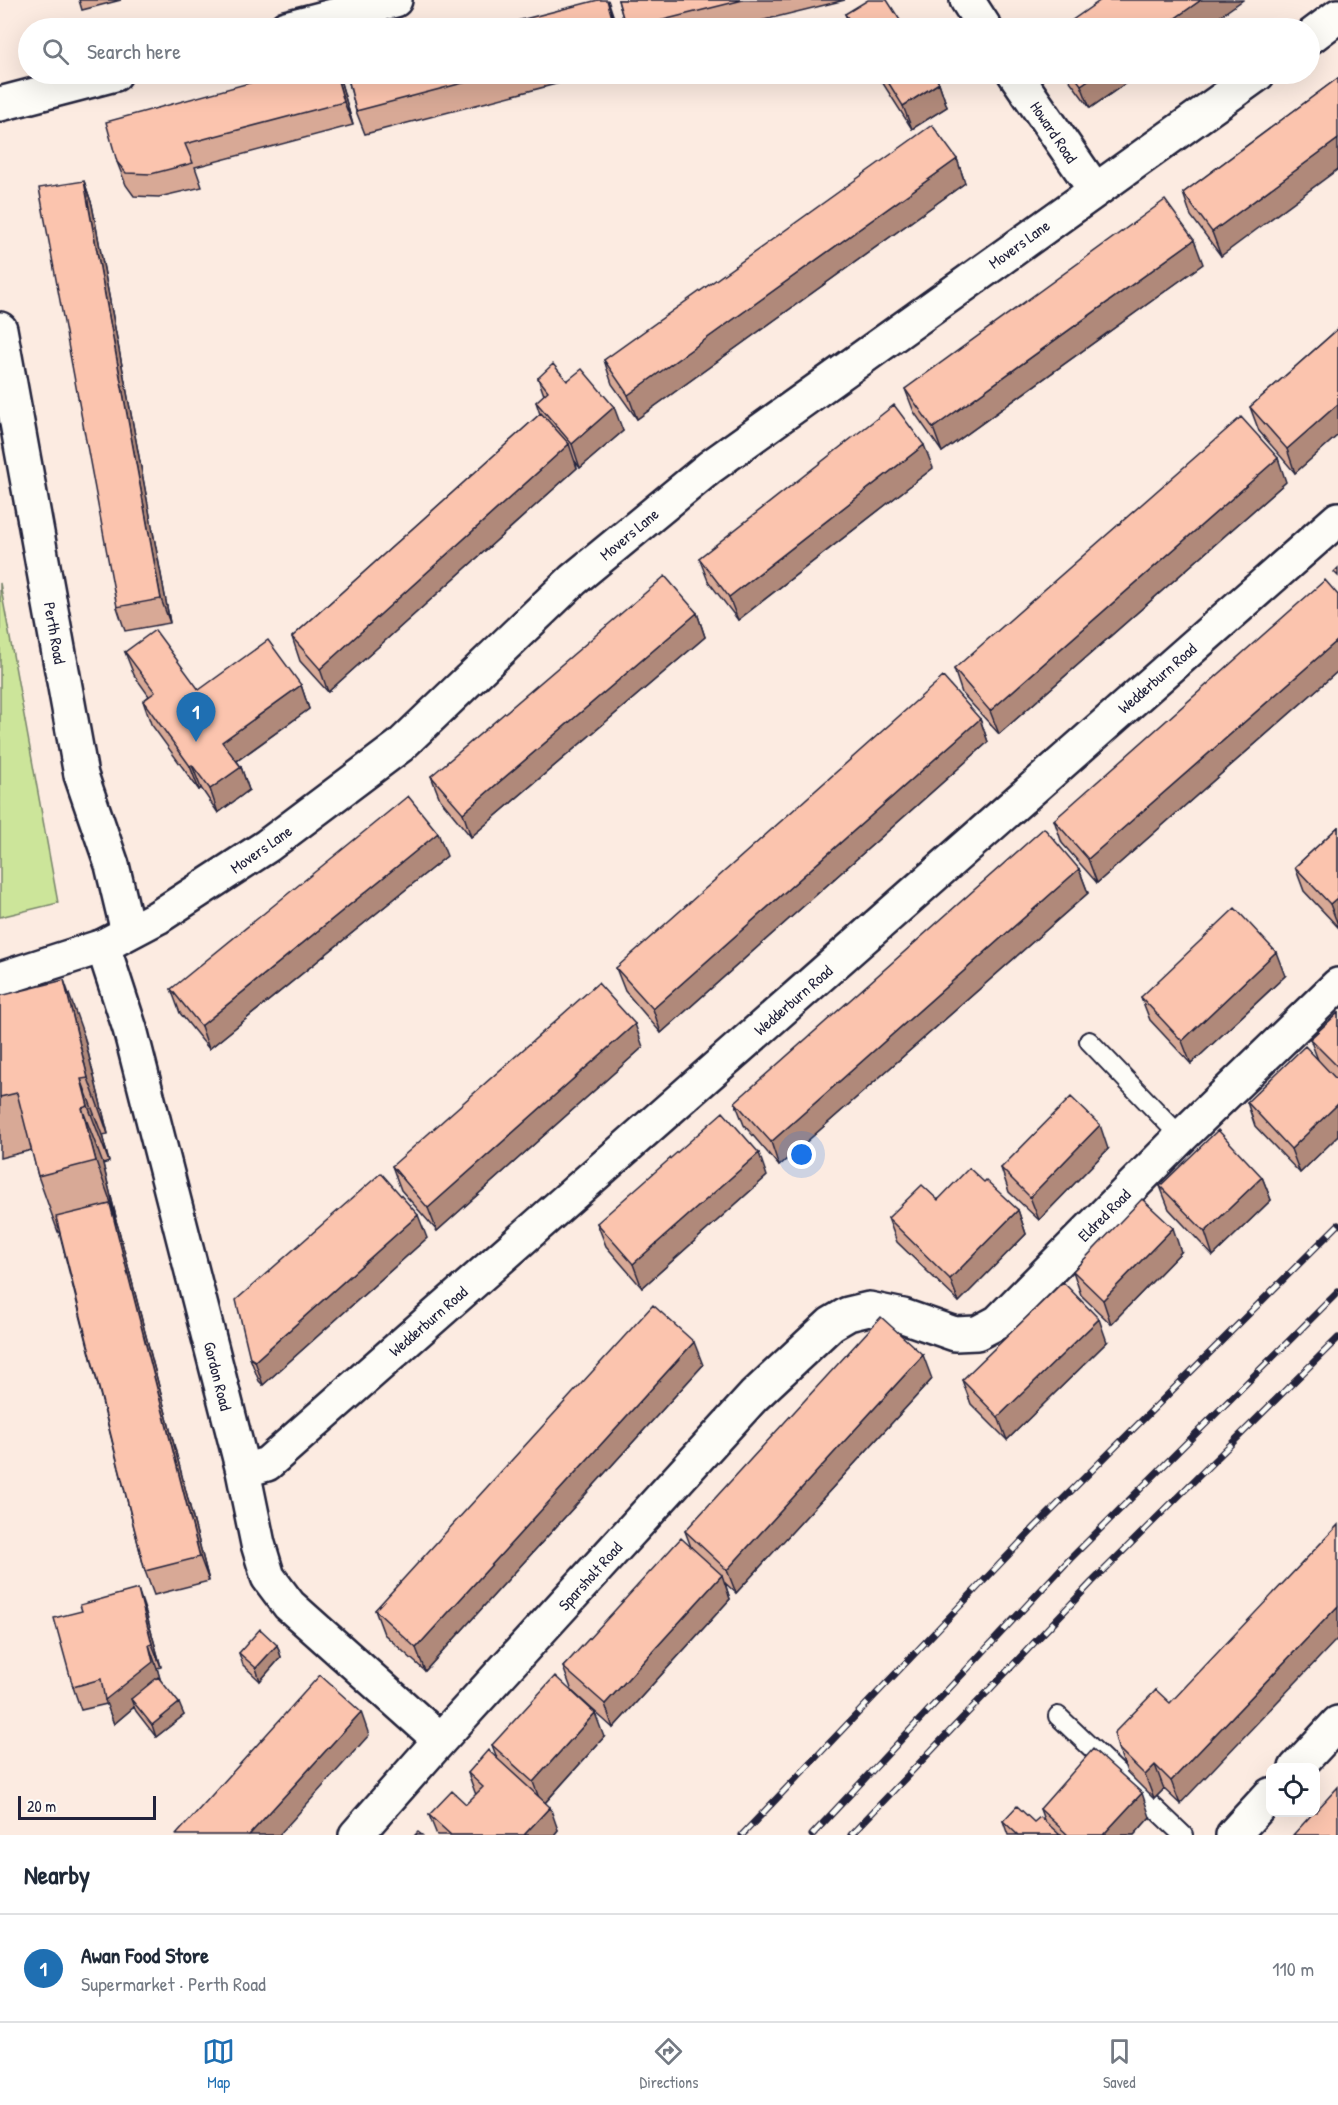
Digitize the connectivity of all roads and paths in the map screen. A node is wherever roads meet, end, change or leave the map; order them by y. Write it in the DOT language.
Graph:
graph roads {
  1 [pos="395,0"];
  2 [pos="967,0"];
  3 [pos="1338,16"];
  4 [pos="325,18"];
  5 [pos="979,18"];
  6 [pos="1320,30"];
  7 [pos="77,84"];
  8 [pos="1022,84"];
  9 [pos="1244,84"];
  10 [pos="0,104"];
  11 [pos="1095,190"];
  12 [pos="0,329"];
  13 [pos="1338,519"];
  14 [pos="116,939"];
  15 [pos="0,979"];
  16 [pos="1338,984"];
  17 [pos="1089,1041"];
  18 [pos="1181,1137"];
  19 [pos="831,1324"];
  20 [pos="243,1471"];
  21 [pos="1058,1716"];
  22 [pos="1338,1723"];
  23 [pos="440,1740"];
  24 [pos="1300,1763"];
  25 [pos="1266,1799"];
  26 [pos="356,1835"];
  27 [pos="1183,1835"];
  28 [pos="1233,1835"];
  1 -- 4 [label="street"];
  2 -- 5 [label="street"];
  3 -- 6 [label="street"];
  7 -- 10 [label="street"];
  8 -- 11 [label="street, Howard Road"];
  9 -- 11 [label="street, Movers Lane"];
  11 -- 14 [label="street, Movers Lane"];
  12 -- 14 [label="street, Perth Road"];
  13 -- 20 [label="street, Wedderburn Road"];
  14 -- 15 [label="street, Movers Lane"];
  14 -- 20 [label="street, Gordon Road"];
  16 -- 18 [label="street, Eldred Road"];
  17 -- 18 [label="lane"];
  18 -- 19 [label="street, Eldred Road"];
  19 -- 23 [label="street, Sparsholt Road"];
  20 -- 23 [label="street, Gordon Road"];
  21 -- 27 [label="lane"];
  22 -- 24 [label="street"];
  23 -- 26 [label="street, Sparsholt Road"];
  25 -- 28 [label="street"];
}
